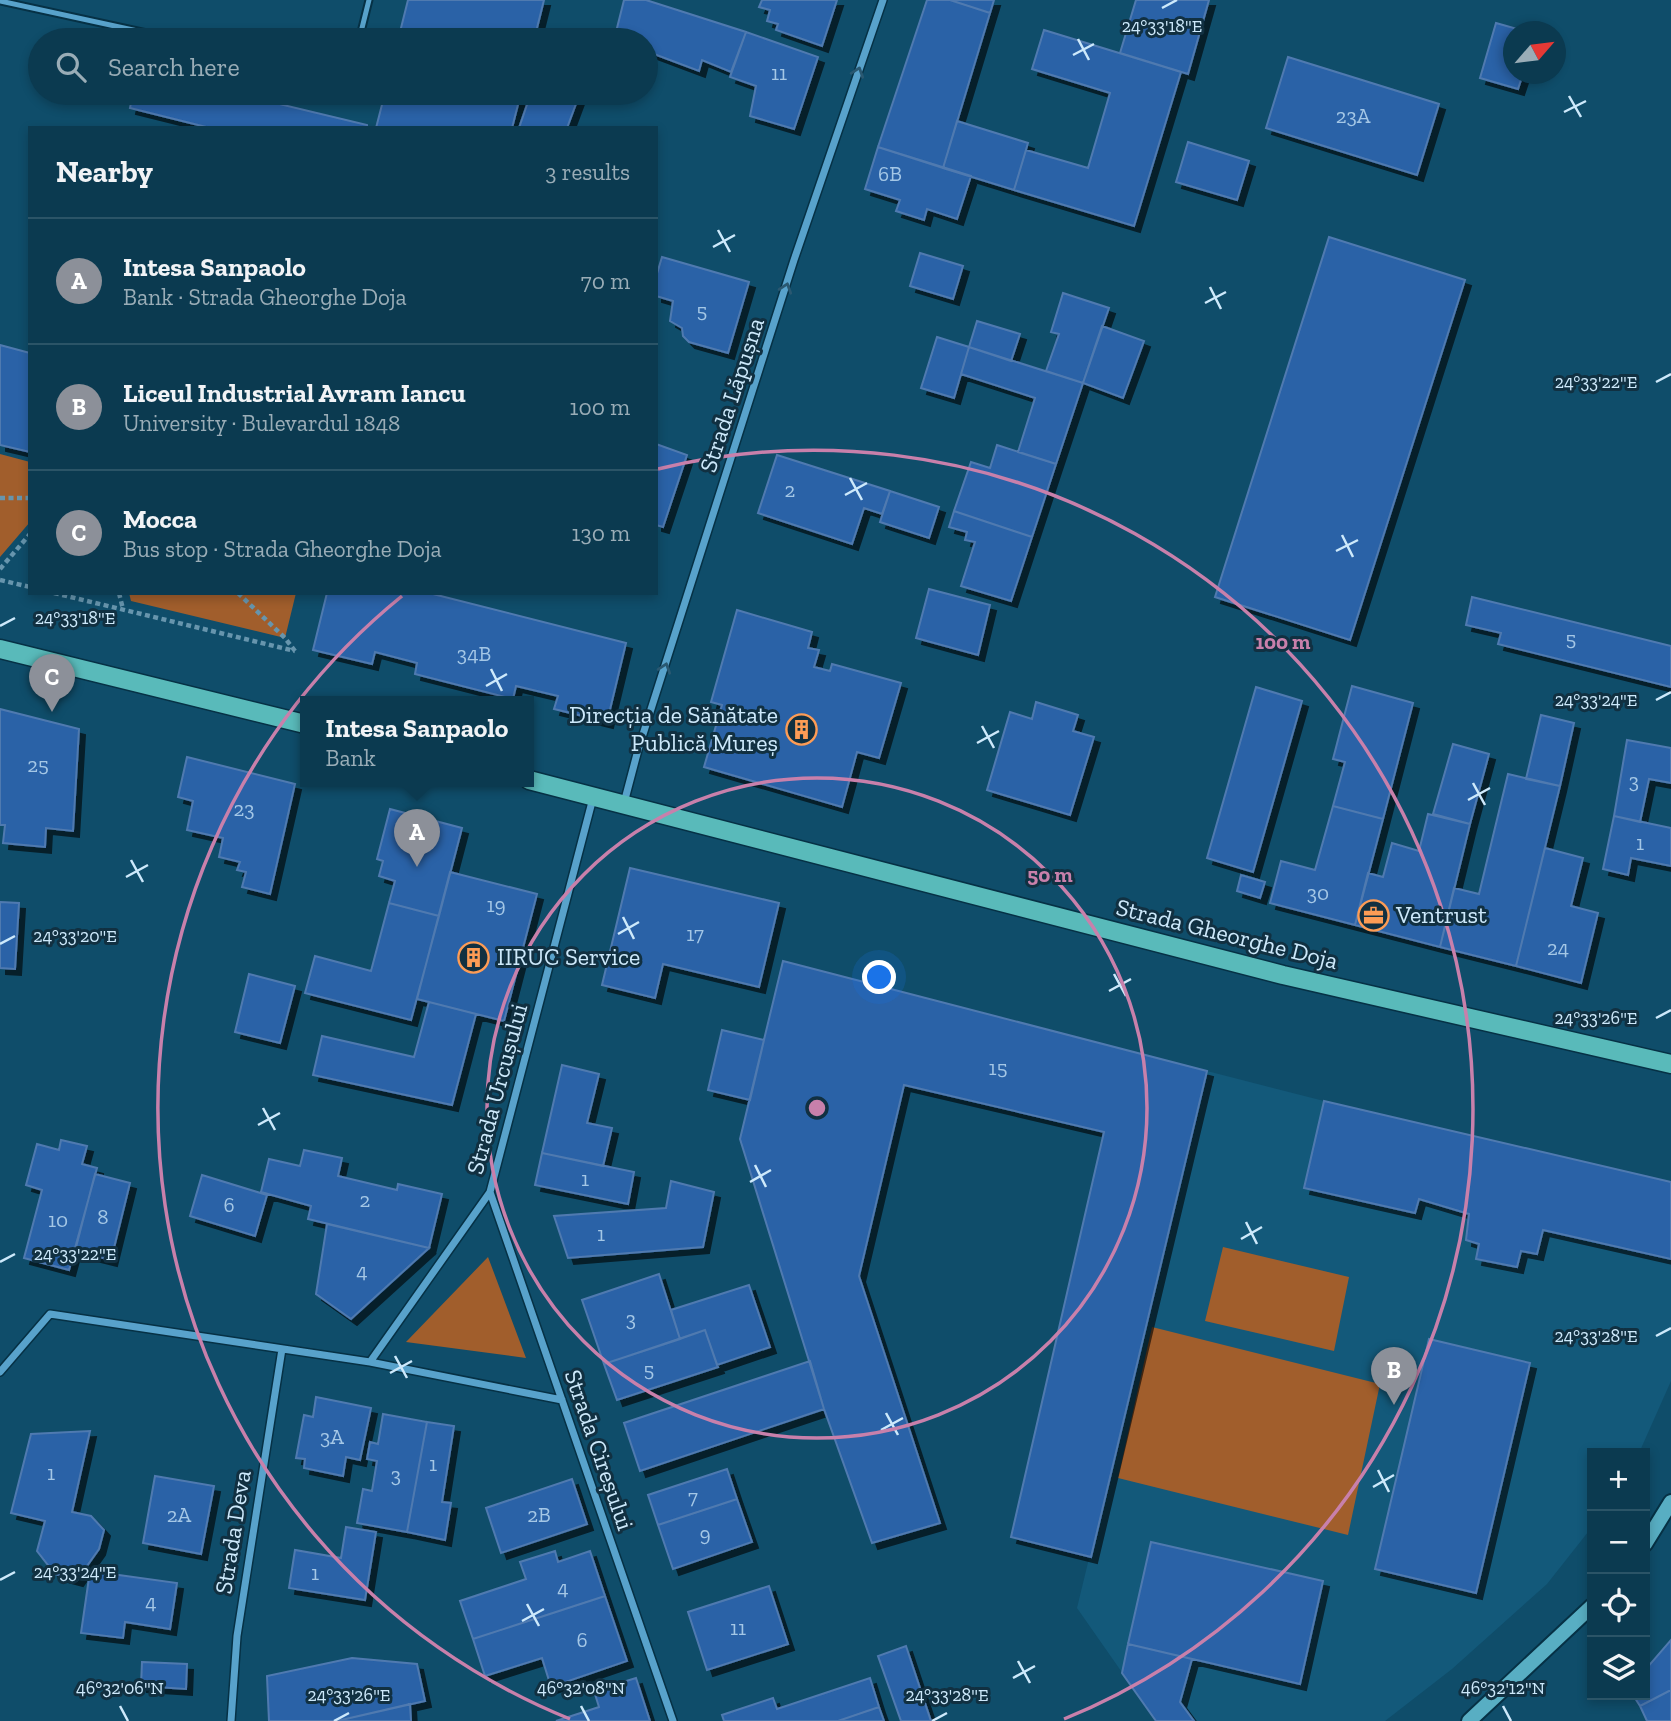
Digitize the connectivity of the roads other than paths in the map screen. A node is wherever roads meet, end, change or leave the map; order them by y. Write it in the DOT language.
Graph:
graph roads {
  1 [pos="369,0"];
  2 [pos="883,0"];
  3 [pos="0,1"];
  4 [pos="124,28"];
  5 [pos="362,28"];
  6 [pos="0,649"];
  7 [pos="300,723"];
  8 [pos="534,780"];
  9 [pos="594,796"];
  10 [pos="624,803"];
  11 [pos="1671,1064"];
  12 [pos="490,1192"];
  13 [pos="282,1349"];
  14 [pos="370,1362"];
  15 [pos="0,1373"];
  16 [pos="562,1400"];
  17 [pos="1671,1502"];
  18 [pos="1650,1536"];
  19 [pos="1587,1611"];
  20 [pos="231,1721"];
  21 [pos="673,1721"];
  22 [pos="1469,1721"];
  1 -- 5 [label="lane"];
  10 -- 2 [label="street, Strada Lăpușna, one-way"];
  3 -- 4 [label="lane"];
  6 -- 7 [label="main road"];
  8 -- 9 [label="main road, Strada Gheorghe Doja"];
  9 -- 10 [label="main road, Strada Gheorghe Doja"];
  9 -- 12 [label="street, Strada Urcușului"];
  10 -- 11 [label="main road, Strada Gheorghe Doja"];
  12 -- 14 [label="street, Strada Urcușului"];
  12 -- 16 [label="street, Strada Cireșului"];
  13 -- 14 [label="street"];
  13 -- 15 [label="street"];
  13 -- 20 [label="street, Strada Deva"];
  14 -- 16 [label="street"];
  16 -- 21 [label="street, Strada Cireșului"];
  17 -- 18 [label="street"];
  19 -- 22 [label="street"];
}
